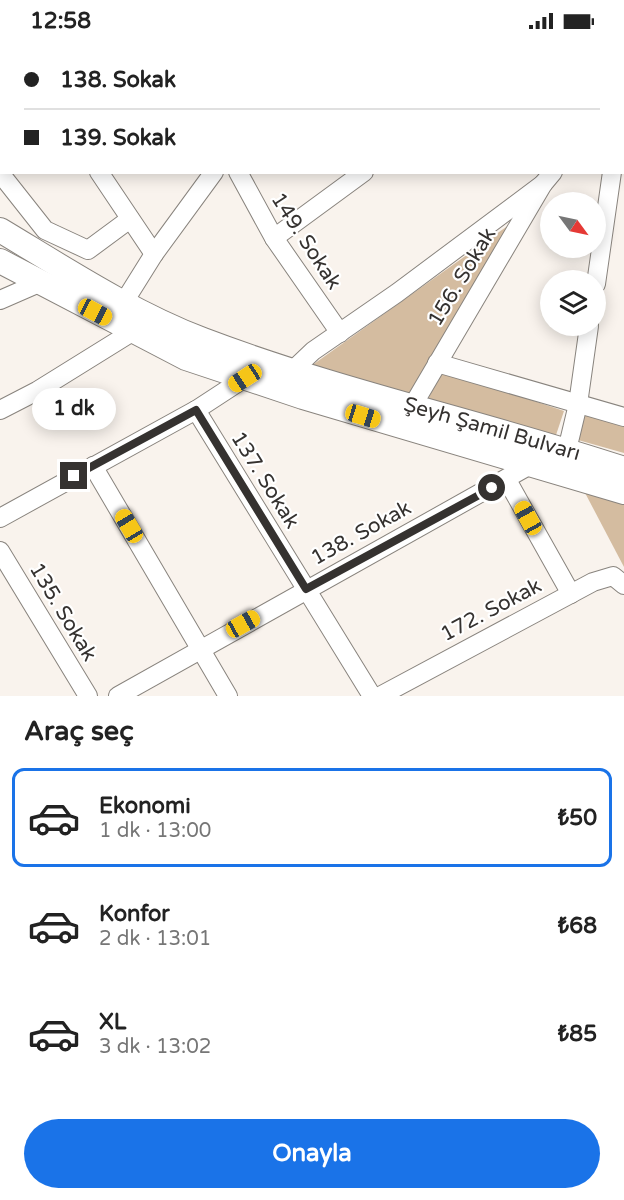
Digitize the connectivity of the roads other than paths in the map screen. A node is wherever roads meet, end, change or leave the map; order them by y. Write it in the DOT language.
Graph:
graph roads {
  1 [pos="1,174"];
  2 [pos="100,174"];
  3 [pos="213,174"];
  4 [pos="239,174"];
  5 [pos="361,174"];
  6 [pos="612,174"];
  7 [pos="548,178"];
  8 [pos="130,219"];
  9 [pos="0,230"];
  10 [pos="274,238"];
  11 [pos="154,254"];
  12 [pos="0,261"];
  13 [pos="598,270"];
  14 [pos="39,283"];
  15 [pos="0,300"];
  16 [pos="124,302"];
  17 [pos="132,332"];
  18 [pos="339,333"];
  19 [pos="588,336"];
  20 [pos="437,363"];
  21 [pos="292,371"];
  22 [pos="245,378"];
  23 [pos="578,404"];
  24 [pos="413,405"];
  25 [pos="0,410"];
  26 [pos="196,410"];
  27 [pos="624,417"];
  28 [pos="567,450"];
  29 [pos="532,464"];
  30 [pos="93,466"];
  31 [pos="624,469"];
  32 [pos="507,480"];
  33 [pos="624,492"];
  34 [pos="0,518"];
  35 [pos="0,551"];
  36 [pos="624,585"];
  37 [pos="306,589"];
  38 [pos="570,594"];
  39 [pos="201,647"];
  40 [pos="88,696"];
  41 [pos="118,696"];
  42 [pos="228,696"];
  43 [pos="372,696"];
  44 [pos="380,696"];
  1 -- 8 [label="street"];
  2 -- 8 [label="street"];
  3 -- 11 [label="street"];
  4 -- 10 [label="street, 149. Sokak"];
  5 -- 10 [label="street"];
  6 -- 13 [label="street"];
  7 -- 18 [label="street"];
  7 -- 20 [label="street, 156. Sokak"];
  8 -- 11 [label="street"];
  9 -- 16 [label="main road, Şeyh Şamil Bulvarı"];
  10 -- 18 [label="street, 149. Sokak"];
  11 -- 16 [label="street"];
  12 -- 14 [label="main road, Şeyh Şamil Bulvarı"];
  14 -- 15 [label="street"];
  14 -- 17 [label="main road, Şeyh Şamil Bulvarı"];
  16 -- 21 [label="main road, Şeyh Şamil Bulvarı"];
  17 -- 22 [label="main road, Şeyh Şamil Bulvarı"];
  17 -- 25 [label="street"];
  18 -- 21 [label="street"];
  19 -- 23 [label="street"];
  20 -- 23 [label="street"];
  20 -- 24 [label="street, 156. Sokak"];
  21 -- 24 [label="main road, Şeyh Şamil Bulvarı"];
  22 -- 26 [label="street"];
  22 -- 29 [label="main road, Şeyh Şamil Bulvarı"];
  23 -- 27 [label="street"];
  23 -- 28 [label="street"];
  24 -- 28 [label="main road, Şeyh Şamil Bulvarı"];
  26 -- 30 [label="street"];
  26 -- 37 [label="street, 137. Sokak"];
  28 -- 31 [label="main road, Şeyh Şamil Bulvarı"];
  29 -- 32 [label="street, 138. Sokak"];
  29 -- 33 [label="main road, Şeyh Şamil Bulvarı"];
  30 -- 34 [label="street"];
  30 -- 39 [label="street"];
  32 -- 37 [label="street, 138. Sokak"];
  32 -- 38 [label="street"];
  35 -- 40 [label="street, 135. Sokak"];
  36 -- 38 [label="street, 172. Sokak"];
  37 -- 39 [label="street, 138. Sokak"];
  37 -- 43 [label="street, 137. Sokak"];
  38 -- 44 [label="street, 172. Sokak"];
  39 -- 41 [label="street, 138. Sokak"];
  39 -- 42 [label="street"];
}
